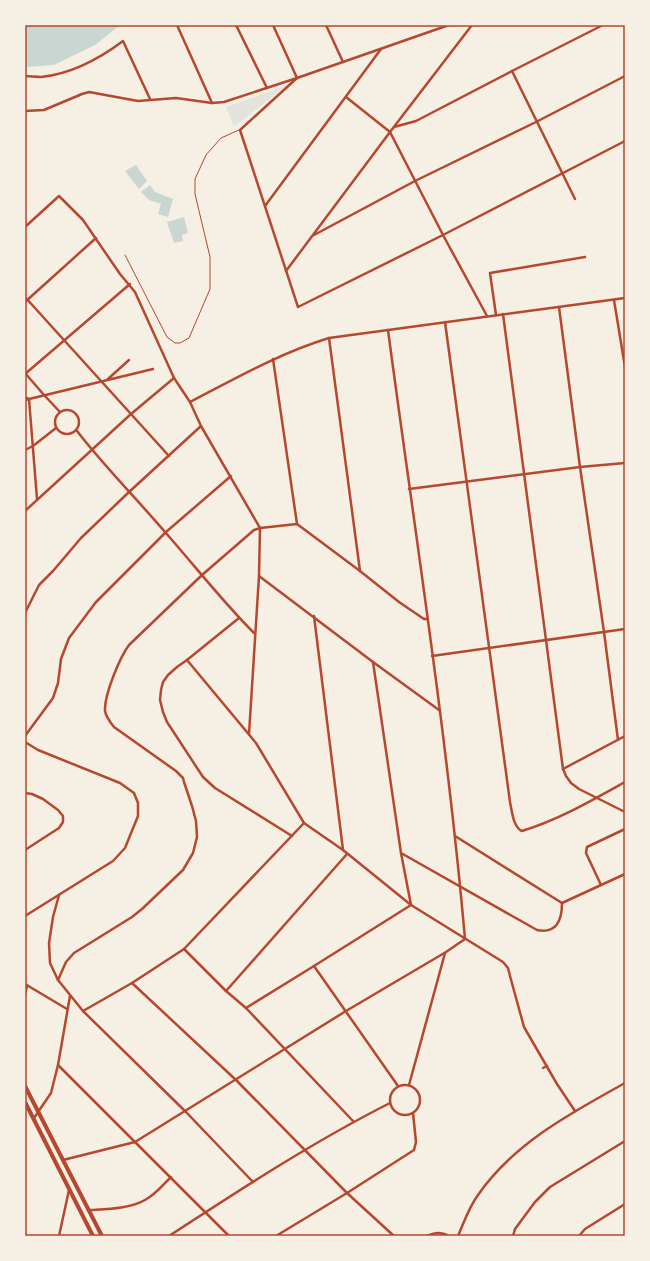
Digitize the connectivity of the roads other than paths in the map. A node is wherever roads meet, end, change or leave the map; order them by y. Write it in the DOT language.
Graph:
graph roads {
  1 [pos="177,25"];
  2 [pos="236,25"];
  3 [pos="273,25"];
  4 [pos="326,25"];
  5 [pos="449,25"];
  6 [pos="472,25"];
  7 [pos="603,25"];
  8 [pos="382,48"];
  9 [pos="343,62"];
  10 [pos="512,71"];
  11 [pos="25,76"];
  12 [pos="625,76"];
  13 [pos="297,78"];
  14 [pos="267,88"];
  15 [pos="346,97"];
  16 [pos="150,99"];
  17 [pos="212,103"];
  18 [pos="25,111"];
  19 [pos="536,122"];
  20 [pos="394,127"];
  21 [pos="240,130"];
  22 [pos="390,132"];
  23 [pos="625,141"];
  24 [pos="563,173"];
  25 [pos="415,181"];
  26 [pos="575,199"];
  27 [pos="265,207"];
  28 [pos="25,227"];
  29 [pos="314,235"];
  30 [pos="443,235"];
  31 [pos="96,238"];
  32 [pos="125,255"];
  33 [pos="585,257"];
  34 [pos="286,271"];
  35 [pos="130,284"];
  36 [pos="25,297"];
  37 [pos="625,298"];
  38 [pos="614,300"];
  39 [pos="26,301"];
  40 [pos="559,307"];
  41 [pos="503,314"];
  42 [pos="496,315"];
  43 [pos="487,316"];
  44 [pos="445,322"];
  45 [pos="388,330"];
  46 [pos="329,338"];
  47 [pos="625,338"];
  48 [pos="621,339"];
  49 [pos="65,341"];
  50 [pos="273,358"];
  51 [pos="129,360"];
  52 [pos="625,367"];
  53 [pos="153,369"];
  54 [pos="25,373"];
  55 [pos="174,378"];
  56 [pos="108,379"];
  57 [pos="102,381"];
  58 [pos="44,395"];
  59 [pos="25,399"];
  60 [pos="29,399"];
  61 [pos="190,402"];
  62 [pos="60,412"];
  63 [pos="132,414"];
  64 [pos="201,426"];
  65 [pos="56,428"];
  66 [pos="77,430"];
  67 [pos="33,446"];
  68 [pos="25,450"];
  69 [pos="92,450"];
  70 [pos="169,456"];
  71 [pos="625,463"];
  72 [pos="580,467"];
  73 [pos="524,475"];
  74 [pos="231,476"];
  75 [pos="466,482"];
  76 [pos="409,489"];
  77 [pos="129,492"];
  78 [pos="37,500"];
  79 [pos="25,511"];
  80 [pos="297,524"];
  81 [pos="260,528"];
  82 [pos="166,532"];
  83 [pos="360,571"];
  84 [pos="202,575"];
  85 [pos="259,576"];
  86 [pos="25,613"];
  87 [pos="314,616"];
  88 [pos="238,618"];
  89 [pos="427,619"];
  90 [pos="625,628"];
  91 [pos="604,632"];
  92 [pos="254,634"];
  93 [pos="546,640"];
  94 [pos="489,648"];
  95 [pos="432,656"];
  96 [pos="187,660"];
  97 [pos="373,662"];
  98 [pos="439,710"];
  99 [pos="249,734"];
  100 [pos="25,736"];
  101 [pos="625,736"];
  102 [pos="618,740"];
  103 [pos="25,742"];
  104 [pos="563,769"];
  105 [pos="625,782"];
  106 [pos="25,793"];
  107 [pos="597,798"];
  108 [pos="625,812"];
  109 [pos="304,823"];
  110 [pos="625,829"];
  111 [pos="292,836"];
  112 [pos="455,836"];
  113 [pos="25,850"];
  114 [pos="343,850"];
  115 [pos="401,852"];
  116 [pos="347,854"];
  117 [pos="625,874"];
  118 [pos="601,885"];
  119 [pos="460,887"];
  120 [pos="60,895"];
  121 [pos="562,904"];
  122 [pos="411,905"];
  123 [pos="25,916"];
  124 [pos="465,939"];
  125 [pos="184,949"];
  126 [pos="446,952"];
  127 [pos="314,966"];
  128 [pos="58,980"];
  129 [pos="132,983"];
  130 [pos="26,985"];
  131 [pos="226,991"];
  132 [pos="25,994"];
  133 [pos="70,996"];
  134 [pos="246,1008"];
  135 [pos="67,1009"];
  136 [pos="83,1011"];
  137 [pos="346,1011"];
  138 [pos="284,1049"];
  139 [pos="58,1065"];
  140 [pos="547,1066"];
  141 [pos="543,1068"];
  142 [pos="236,1080"];
  143 [pos="625,1083"];
  144 [pos="409,1085"];
  145 [pos="25,1086"];
  146 [pos="398,1086"];
  147 [pos="25,1102"];
  148 [pos="390,1102"];
  149 [pos="575,1111"];
  150 [pos="38,1112"];
  151 [pos="186,1112"];
  152 [pos="413,1113"];
  153 [pos="34,1118"];
  154 [pos="353,1121"];
  155 [pos="625,1141"];
  156 [pos="135,1142"];
  157 [pos="305,1150"];
  158 [pos="63,1160"];
  159 [pos="171,1177"];
  160 [pos="253,1182"];
  161 [pos="69,1189"];
  162 [pos="348,1193"];
  163 [pos="625,1204"];
  164 [pos="90,1210"];
  165 [pos="206,1212"];
  166 [pos="58,1236"];
  167 [pos="93,1236"];
  168 [pos="102,1236"];
  169 [pos="169,1236"];
  170 [pos="229,1236"];
  171 [pos="276,1236"];
  172 [pos="394,1236"];
  173 [pos="427,1236"];
  174 [pos="449,1236"];
  175 [pos="458,1236"];
  176 [pos="513,1236"];
  177 [pos="579,1236"];
  1 -- 17 [label="street"];
  2 -- 14 [label="street"];
  3 -- 13 [label="street"];
  4 -- 9 [label="street"];
  5 -- 8 [label="street"];
  6 -- 20 [label="street"];
  7 -- 10 [label="street"];
  8 -- 9 [label="street"];
  8 -- 15 [label="street"];
  9 -- 13 [label="street"];
  10 -- 19 [label="street"];
  10 -- 20 [label="street"];
  11 -- 16 [label="street"];
  12 -- 19 [label="street"];
  13 -- 14 [label="street"];
  13 -- 21 [label="street"];
  14 -- 17 [label="street"];
  15 -- 22 [label="street"];
  15 -- 27 [label="street"];
  16 -- 17 [label="street"];
  16 -- 18 [label="street"];
  19 -- 24 [label="street"];
  19 -- 25 [label="street"];
  20 -- 22 [label="street"];
  21 -- 27 [label="street"];
  21 -- 32 [label="lane"];
  22 -- 25 [label="street"];
  22 -- 29 [label="street"];
  23 -- 24 [label="street"];
  24 -- 26 [label="street"];
  24 -- 30 [label="street"];
  25 -- 29 [label="street"];
  25 -- 30 [label="street"];
  27 -- 34 [label="street"];
  28 -- 31 [label="street"];
  29 -- 34 [label="street"];
  30 -- 34 [label="street"];
  30 -- 43 [label="street"];
  31 -- 35 [label="street"];
  31 -- 39 [label="street"];
  33 -- 42 [label="street"];
  35 -- 49 [label="street"];
  35 -- 55 [label="street"];
  36 -- 39 [label="street"];
  37 -- 38 [label="street"];
  38 -- 40 [label="street"];
  38 -- 48 [label="street"];
  39 -- 49 [label="street"];
  40 -- 41 [label="street"];
  40 -- 72 [label="street"];
  41 -- 42 [label="street"];
  41 -- 73 [label="street"];
  42 -- 43 [label="street"];
  43 -- 44 [label="street"];
  44 -- 45 [label="street"];
  44 -- 75 [label="street"];
  45 -- 46 [label="street"];
  45 -- 76 [label="street"];
  46 -- 50 [label="street"];
  46 -- 83 [label="street"];
  47 -- 48 [label="street"];
  48 -- 52 [label="street"];
  49 -- 54 [label="street"];
  49 -- 57 [label="street"];
  50 -- 61 [label="street"];
  50 -- 80 [label="street"];
  51 -- 56 [label="street"];
  53 -- 56 [label="street"];
  54 -- 58 [label="street"];
  55 -- 61 [label="street"];
  55 -- 63 [label="street"];
  56 -- 57 [label="street"];
  57 -- 58 [label="street"];
  57 -- 63 [label="street"];
  58 -- 60 [label="street"];
  58 -- 62 [label="street"];
  59 -- 60 [label="street"];
  60 -- 67 [label="street"];
  61 -- 64 [label="street"];
  62 -- 65 [label="street"];
  62 -- 66 [label="street"];
  63 -- 69 [label="street"];
  63 -- 70 [label="street"];
  64 -- 70 [label="street"];
  64 -- 74 [label="street"];
  65 -- 66 [label="street"];
  65 -- 67 [label="street"];
  66 -- 69 [label="street"];
  67 -- 68 [label="street"];
  67 -- 78 [label="street"];
  69 -- 77 [label="street"];
  69 -- 78 [label="street"];
  70 -- 77 [label="street"];
  71 -- 72 [label="street"];
  72 -- 73 [label="street"];
  72 -- 91 [label="street"];
  73 -- 75 [label="street"];
  73 -- 93 [label="street"];
  74 -- 81 [label="street"];
  74 -- 82 [label="street"];
  75 -- 76 [label="street"];
  75 -- 94 [label="street"];
  76 -- 89 [label="street"];
  77 -- 82 [label="street"];
  77 -- 86 [label="street"];
  78 -- 79 [label="street"];
  80 -- 81 [label="street"];
  80 -- 83 [label="street"];
  81 -- 84 [label="street"];
  81 -- 85 [label="street"];
  82 -- 84 [label="street"];
  82 -- 100 [label="street"];
  83 -- 89 [label="street"];
  84 -- 88 [label="street"];
  84 -- 128 [label="street"];
  85 -- 87 [label="street"];
  85 -- 92 [label="street"];
  87 -- 97 [label="street"];
  87 -- 114 [label="street"];
  88 -- 92 [label="street"];
  88 -- 96 [label="street"];
  89 -- 95 [label="street"];
  90 -- 91 [label="street"];
  91 -- 93 [label="street"];
  91 -- 102 [label="street"];
  92 -- 99 [label="street"];
  93 -- 94 [label="street"];
  93 -- 104 [label="street"];
  94 -- 95 [label="street"];
  94 -- 107 [label="street"];
  95 -- 98 [label="street"];
  96 -- 99 [label="street"];
  96 -- 111 [label="street"];
  97 -- 98 [label="street"];
  97 -- 115 [label="street"];
  98 -- 112 [label="street"];
  99 -- 109 [label="street"];
  101 -- 102 [label="street"];
  102 -- 104 [label="street"];
  103 -- 120 [label="street"];
  104 -- 107 [label="street"];
  105 -- 107 [label="street"];
  106 -- 113 [label="street"];
  107 -- 108 [label="street"];
  109 -- 111 [label="street"];
  109 -- 114 [label="street"];
  110 -- 118 [label="street"];
  111 -- 125 [label="street"];
  112 -- 119 [label="street"];
  112 -- 121 [label="street"];
  114 -- 116 [label="street"];
  115 -- 119 [label="street"];
  115 -- 122 [label="street"];
  116 -- 122 [label="street"];
  116 -- 131 [label="street"];
  117 -- 118 [label="street"];
  118 -- 121 [label="street"];
  119 -- 121 [label="street"];
  119 -- 124 [label="street"];
  120 -- 123 [label="street"];
  120 -- 128 [label="street"];
  122 -- 124 [label="street"];
  122 -- 127 [label="street"];
  124 -- 126 [label="street"];
  124 -- 140 [label="street"];
  125 -- 129 [label="street"];
  125 -- 131 [label="street"];
  126 -- 137 [label="street"];
  126 -- 144 [label="street"];
  127 -- 134 [label="street"];
  127 -- 137 [label="street"];
  128 -- 133 [label="street"];
  129 -- 136 [label="street"];
  129 -- 142 [label="street"];
  130 -- 132 [label="street"];
  130 -- 135 [label="street"];
  131 -- 134 [label="street"];
  133 -- 135 [label="street"];
  133 -- 136 [label="street"];
  134 -- 138 [label="street"];
  135 -- 139 [label="street"];
  136 -- 151 [label="street"];
  137 -- 138 [label="street"];
  137 -- 146 [label="street"];
  138 -- 142 [label="street"];
  138 -- 154 [label="street"];
  139 -- 150 [label="street"];
  139 -- 156 [label="street"];
  140 -- 141 [label="street"];
  140 -- 149 [label="street"];
  142 -- 151 [label="street"];
  142 -- 157 [label="street"];
  143 -- 149 [label="street"];
  144 -- 146 [label="street"];
  144 -- 152 [label="street"];
  145 -- 150 [label="main road"];
  146 -- 148 [label="street"];
  147 -- 153 [label="main road"];
  148 -- 152 [label="street"];
  148 -- 154 [label="street"];
  149 -- 175 [label="street"];
  150 -- 153 [label="street"];
  150 -- 158 [label="main road"];
  151 -- 156 [label="street"];
  151 -- 160 [label="street"];
  152 -- 162 [label="street"];
  153 -- 161 [label="main road"];
  154 -- 157 [label="street"];
  155 -- 176 [label="street"];
  156 -- 158 [label="street"];
  156 -- 159 [label="street"];
  157 -- 160 [label="street"];
  157 -- 162 [label="street"];
  158 -- 164 [label="main road"];
  159 -- 164 [label="street"];
  159 -- 165 [label="street"];
  160 -- 165 [label="street"];
  161 -- 166 [label="street"];
  161 -- 167 [label="main road"];
  162 -- 171 [label="street"];
  162 -- 172 [label="street"];
  163 -- 177 [label="street"];
  164 -- 168 [label="main road"];
  165 -- 169 [label="street"];
  165 -- 170 [label="street"];
  173 -- 174 [label="street"];
}
